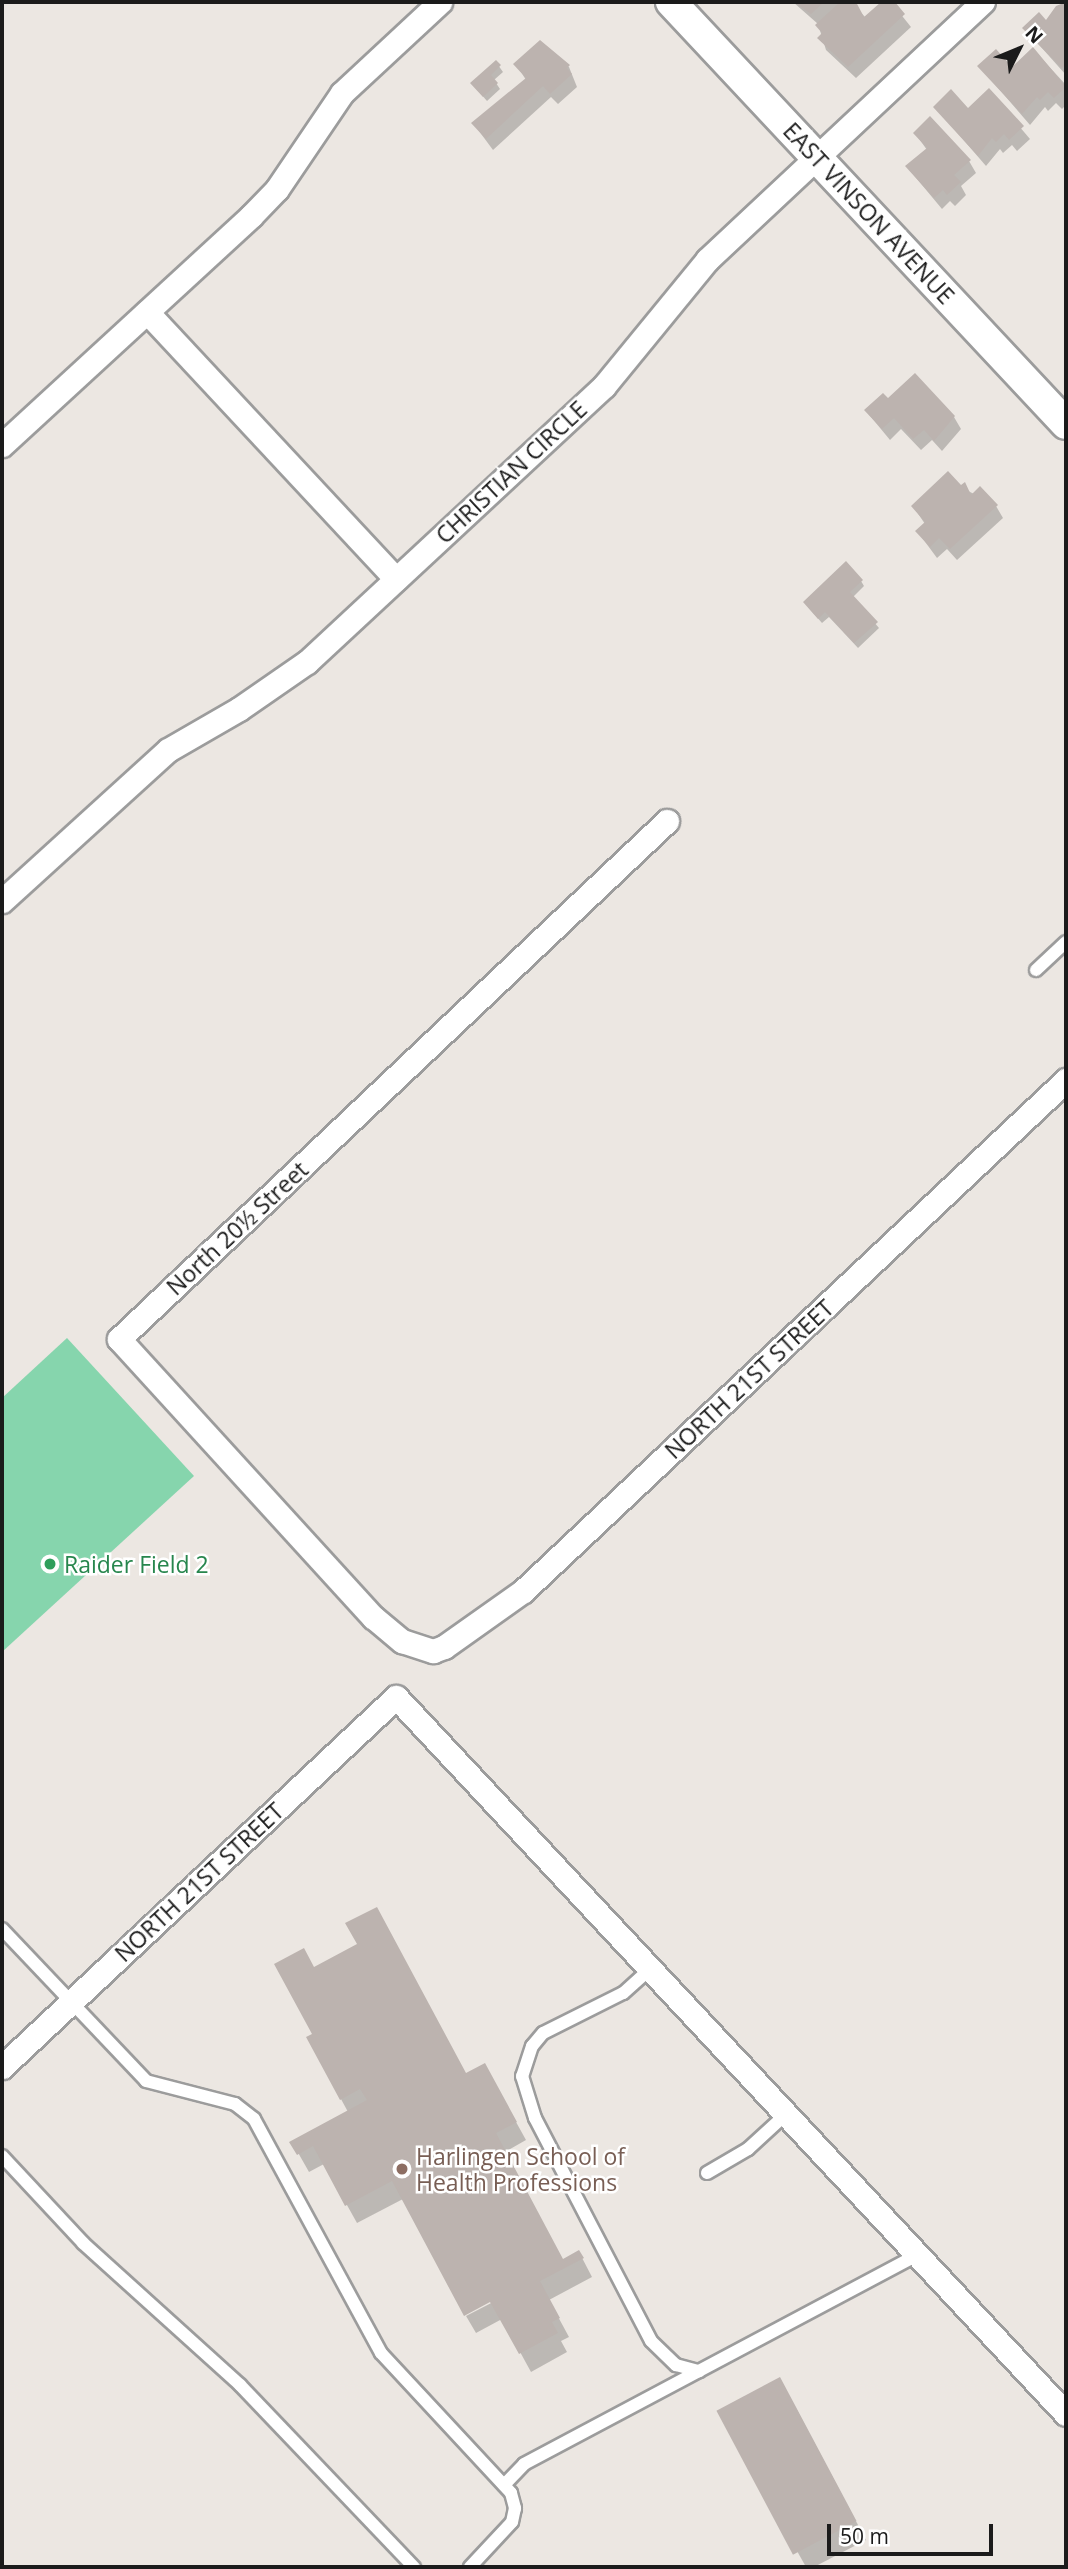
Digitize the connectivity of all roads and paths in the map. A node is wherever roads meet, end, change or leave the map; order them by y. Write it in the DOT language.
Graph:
graph roads {
  1 [pos="440,2"];
  2 [pos="671,2"];
  3 [pos="967,7"];
  4 [pos="817,158"];
  5 [pos="147,312"];
  6 [pos="1066,424"];
  7 [pos="2,445"];
  8 [pos="396,579"];
  9 [pos="667,821"];
  10 [pos="2,901"];
  11 [pos="1066,942"];
  12 [pos="1036,970"];
  13 [pos="1066,1080"];
  14 [pos="417,1648"];
  15 [pos="2,1929"];
  16 [pos="650,1969"];
  17 [pos="70,2003"];
  18 [pos="2,2067"];
  19 [pos="786,2114"];
  20 [pos="2,2156"];
  21 [pos="707,2173"];
  22 [pos="917,2255"];
  23 [pos="699,2371"];
  24 [pos="1066,2414"];
  25 [pos="504,2485"];
  26 [pos="414,2567"];
  27 [pos="470,2567"];
  1 -- 5 [label="street"];
  2 -- 4 [label="street, EAST VINSON AVENUE"];
  3 -- 4 [label="street, CHRISTIAN CIRCLE"];
  4 -- 6 [label="street, EAST VINSON AVENUE"];
  4 -- 8 [label="street, CHRISTIAN CIRCLE"];
  5 -- 7 [label="street"];
  5 -- 8 [label="street"];
  8 -- 10 [label="street, CHRISTIAN CIRCLE"];
  9 -- 14 [label="street, North 20½ Street"];
  11 -- 12 [label="lane"];
  13 -- 14 [label="street, NORTH 21ST STREET"];
  15 -- 17 [label="lane"];
  16 -- 17 [label="street, NORTH 21ST STREET"];
  16 -- 19 [label="street"];
  16 -- 23 [label="lane"];
  17 -- 18 [label="street, NORTH 21ST STREET"];
  17 -- 25 [label="lane"];
  19 -- 21 [label="lane"];
  19 -- 22 [label="street"];
  20 -- 26 [label="lane"];
  22 -- 23 [label="lane"];
  22 -- 24 [label="street"];
  23 -- 25 [label="lane"];
  25 -- 27 [label="lane"];
}
